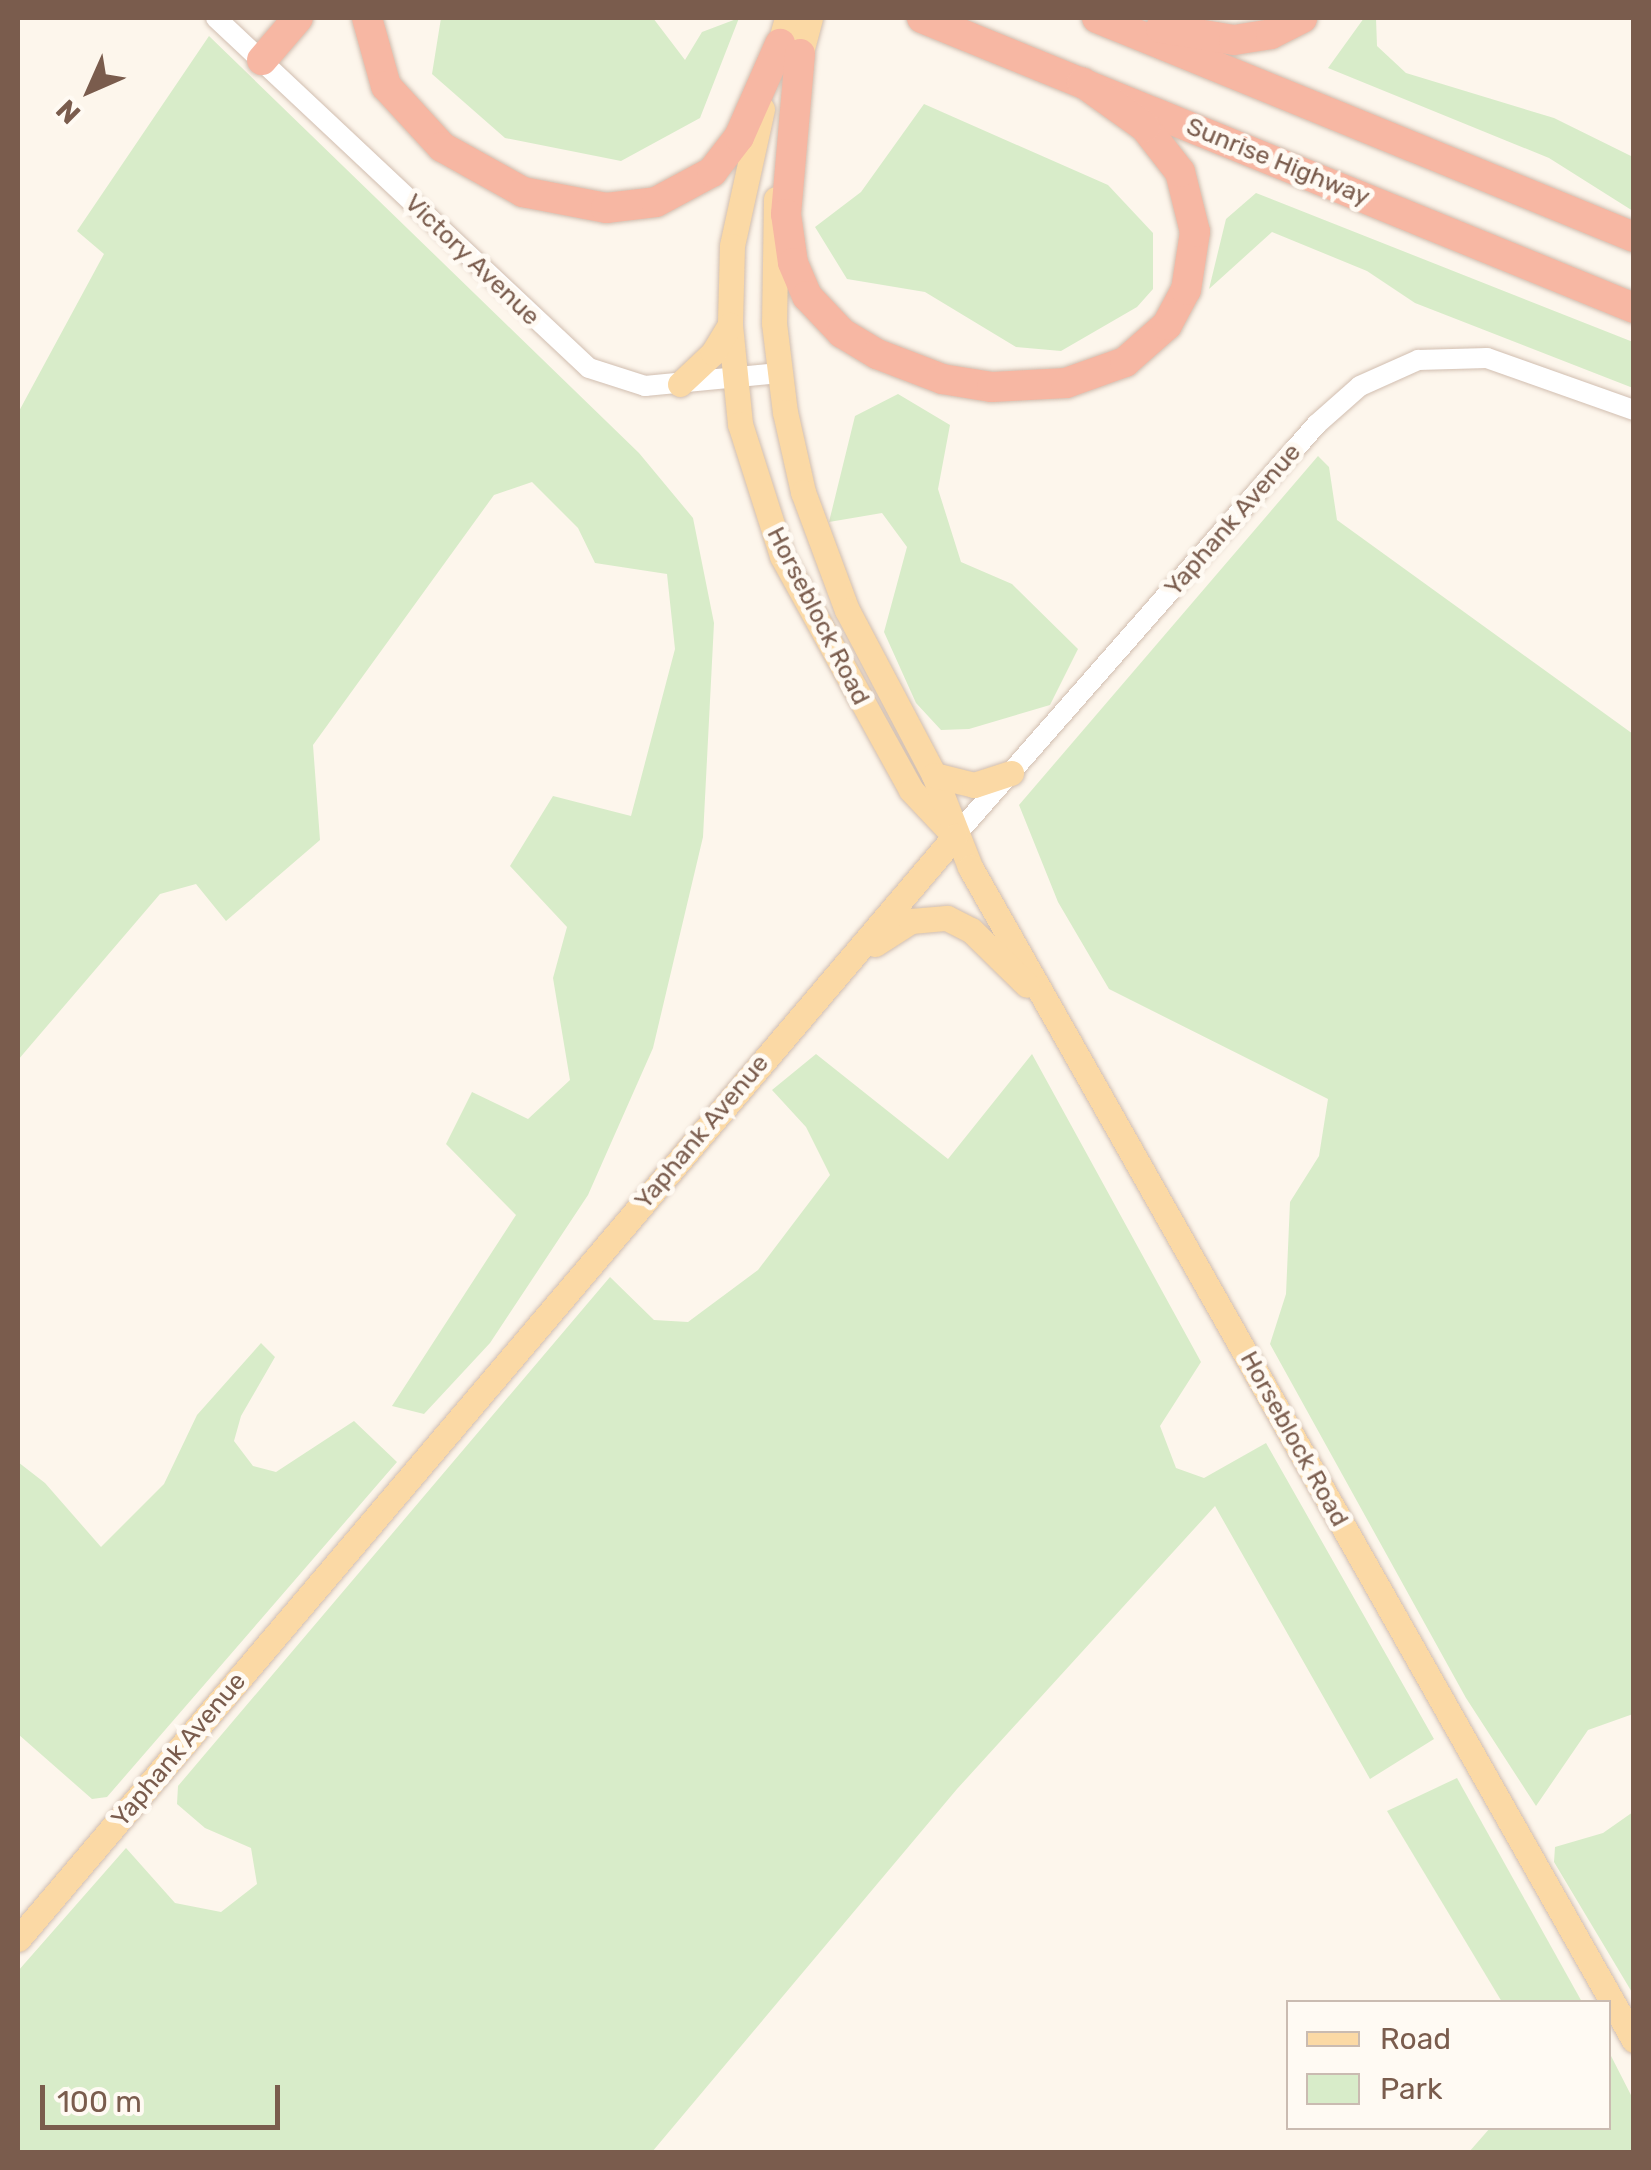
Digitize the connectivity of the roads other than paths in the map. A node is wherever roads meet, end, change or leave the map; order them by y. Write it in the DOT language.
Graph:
graph roads {
  1 [pos="216,18"];
  2 [pos="298,18"];
  3 [pos="367,18"];
  4 [pos="810,18"];
  5 [pos="922,18"];
  6 [pos="1097,18"];
  7 [pos="1129,18"];
  8 [pos="1302,18"];
  9 [pos="789,39"];
  10 [pos="262,60"];
  11 [pos="1082,82"];
  12 [pos="1634,237"];
  13 [pos="1634,308"];
  14 [pos="730,326"];
  15 [pos="779,373"];
  16 [pos="734,377"];
  17 [pos="680,384"];
  18 [pos="1634,410"];
  19 [pos="1011,773"];
  20 [pos="934,775"];
  21 [pos="955,836"];
  22 [pos="832,978"];
  23 [pos="1047,1004"];
  24 [pos="18,1940"];
  25 [pos="1634,2040"];
  1 -- 10 [label="street, Victory Avenue"];
  2 -- 10 [label="highway"];
  3 -- 9 [label="highway"];
  4 -- 9 [label="main road, Horseblock Road"];
  5 -- 11 [label="highway, Sunrise Highway"];
  6 -- 12 [label="highway"];
  7 -- 8 [label="highway"];
  9 -- 11 [label="highway"];
  9 -- 14 [label="main road, Horseblock Road"];
  9 -- 15 [label="main road, Horseblock Road"];
  10 -- 17 [label="street, Victory Avenue"];
  11 -- 13 [label="highway, Sunrise Highway"];
  14 -- 16 [label="main road, Horseblock Road"];
  14 -- 17 [label="main road"];
  15 -- 16 [label="street, Victory Avenue"];
  15 -- 20 [label="main road, Horseblock Road"];
  16 -- 17 [label="street, Victory Avenue"];
  16 -- 21 [label="main road, Horseblock Road"];
  18 -- 19 [label="street, Yaphank Avenue"];
  19 -- 20 [label="main road"];
  19 -- 21 [label="street, Yaphank Avenue"];
  20 -- 21 [label="main road, Horseblock Road"];
  21 -- 22 [label="main road, Yaphank Avenue"];
  21 -- 23 [label="main road, Horseblock Road"];
  22 -- 23 [label="main road"];
  22 -- 24 [label="main road, Yaphank Avenue"];
  23 -- 25 [label="main road, Horseblock Road"];
}
